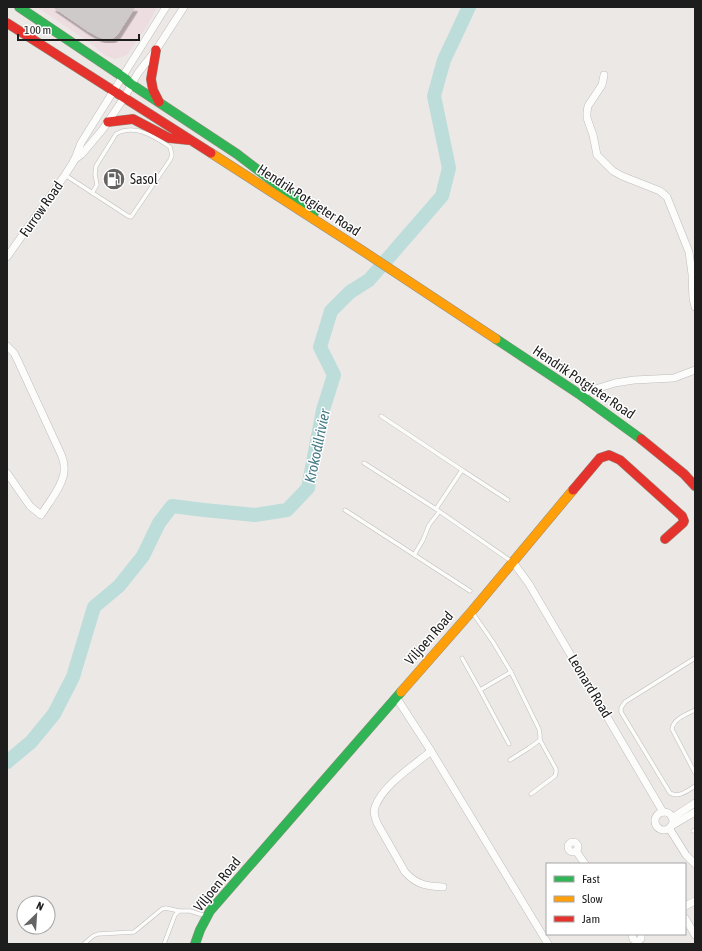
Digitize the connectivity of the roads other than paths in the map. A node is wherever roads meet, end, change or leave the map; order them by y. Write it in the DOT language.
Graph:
graph roads {
  1 [pos="19,7"];
  2 [pos="166,7"];
  3 [pos="184,7"];
  4 [pos="7,23"];
  5 [pos="156,50"];
  6 [pos="604,75"];
  7 [pos="123,77"];
  8 [pos="131,84"];
  9 [pos="114,91"];
  10 [pos="124,98"];
  11 [pos="160,103"];
  12 [pos="108,122"];
  13 [pos="190,140"];
  14 [pos="74,160"];
  15 [pos="65,175"];
  16 [pos="92,193"];
  17 [pos="366,253"];
  18 [pos="7,257"];
  19 [pos="695,307"];
  20 [pos="7,346"];
  21 [pos="695,370"];
  22 [pos="580,394"];
  23 [pos="381,416"];
  24 [pos="364,463"];
  25 [pos="462,470"];
  26 [pos="7,473"];
  27 [pos="695,486"];
  28 [pos="508,500"];
  29 [pos="345,510"];
  30 [pos="438,510"];
  31 [pos="665,539"];
  32 [pos="414,555"];
  33 [pos="513,562"];
  34 [pos="470,592"];
  35 [pos="472,611"];
  36 [pos="462,658"];
  37 [pos="695,658"];
  38 [pos="511,672"];
  39 [pos="480,690"];
  40 [pos="396,697"];
  41 [pos="695,710"];
  42 [pos="540,740"];
  43 [pos="509,744"];
  44 [pos="431,751"];
  45 [pos="510,760"];
  46 [pos="695,761"];
  47 [pos="690,763"];
  48 [pos="695,773"];
  49 [pos="695,786"];
  50 [pos="531,794"];
  51 [pos="695,803"];
  52 [pos="663,812"];
  53 [pos="695,812"];
  54 [pos="672,818"];
  55 [pos="670,827"];
  56 [pos="576,851"];
  57 [pos="584,863"];
  58 [pos="695,864"];
  59 [pos="443,887"];
  60 [pos="695,901"];
  61 [pos="686,906"];
  62 [pos="179,911"];
  63 [pos="207,916"];
  64 [pos="686,920"];
  65 [pos="632,935"];
  66 [pos="695,935"];
  67 [pos="637,943"];
  68 [pos="84,944"];
  69 [pos="164,944"];
  70 [pos="195,944"];
  71 [pos="548,944"];
  1 -- 7 [label="main road, Hendrik Potgieter Road"];
  2 -- 7 [label="street, Furrow Road"];
  3 -- 5 [label="street, Furrow Road"];
  4 -- 9 [label="main road, Hendrik Potgieter Road"];
  5 -- 8 [label="street, Furrow Road"];
  5 -- 11 [label="main road"];
  6 -- 19 [label="street"];
  7 -- 8 [label="main road, Hendrik Potgieter Road"];
  7 -- 9 [label="street, Furrow Road"];
  8 -- 10 [label="street, Furrow Road"];
  8 -- 11 [label="main road, Hendrik Potgieter Road"];
  9 -- 10 [label="main road, Hendrik Potgieter Road"];
  9 -- 14 [label="street, Furrow Road"];
  10 -- 12 [label="street, Furrow Road"];
  10 -- 13 [label="main road, Hendrik Potgieter Road"];
  11 -- 17 [label="main road, Hendrik Potgieter Road"];
  12 -- 13 [label="main road"];
  12 -- 14 [label="street, Furrow Road"];
  13 -- 17 [label="main road, Hendrik Potgieter Road"];
  14 -- 15 [label="street, Furrow Road"];
  15 -- 16 [label="lane"];
  15 -- 18 [label="street, Furrow Road"];
  16 -- 16 [label="lane"];
  17 -- 22 [label="main road, Hendrik Potgieter Road"];
  20 -- 26 [label="street"];
  21 -- 22 [label="street"];
  22 -- 27 [label="main road, Hendrik Potgieter Road"];
  23 -- 25 [label="lane"];
  24 -- 30 [label="lane"];
  25 -- 28 [label="lane"];
  25 -- 30 [label="lane"];
  29 -- 32 [label="lane"];
  30 -- 32 [label="lane"];
  30 -- 33 [label="lane"];
  31 -- 33 [label="main road, Viljoen Road"];
  32 -- 34 [label="lane"];
  33 -- 35 [label="main road, Viljoen Road"];
  33 -- 52 [label="street, Leonard Road"];
  35 -- 38 [label="lane"];
  35 -- 40 [label="main road, Viljoen Road"];
  36 -- 39 [label="lane"];
  37 -- 49 [label="lane"];
  38 -- 39 [label="lane"];
  38 -- 42 [label="lane"];
  39 -- 43 [label="lane"];
  40 -- 44 [label="street"];
  40 -- 63 [label="main road, Viljoen Road"];
  41 -- 47 [label="lane"];
  42 -- 45 [label="lane"];
  42 -- 50 [label="lane"];
  44 -- 59 [label="street"];
  44 -- 71 [label="street"];
  46 -- 47 [label="lane"];
  47 -- 48 [label="lane"];
  51 -- 54 [label="street"];
  52 -- 54 [label="street"];
  52 -- 55 [label="street"];
  53 -- 55 [label="street"];
  54 -- 55 [label="street"];
  55 -- 58 [label="street"];
  56 -- 57 [label="street"];
  60 -- 61 [label="street"];
  62 -- 63 [label="lane"];
  62 -- 68 [label="lane"];
  62 -- 69 [label="lane"];
  63 -- 70 [label="main road, Viljoen Road"];
  64 -- 66 [label="street"];
  65 -- 67 [label="street"];
}
